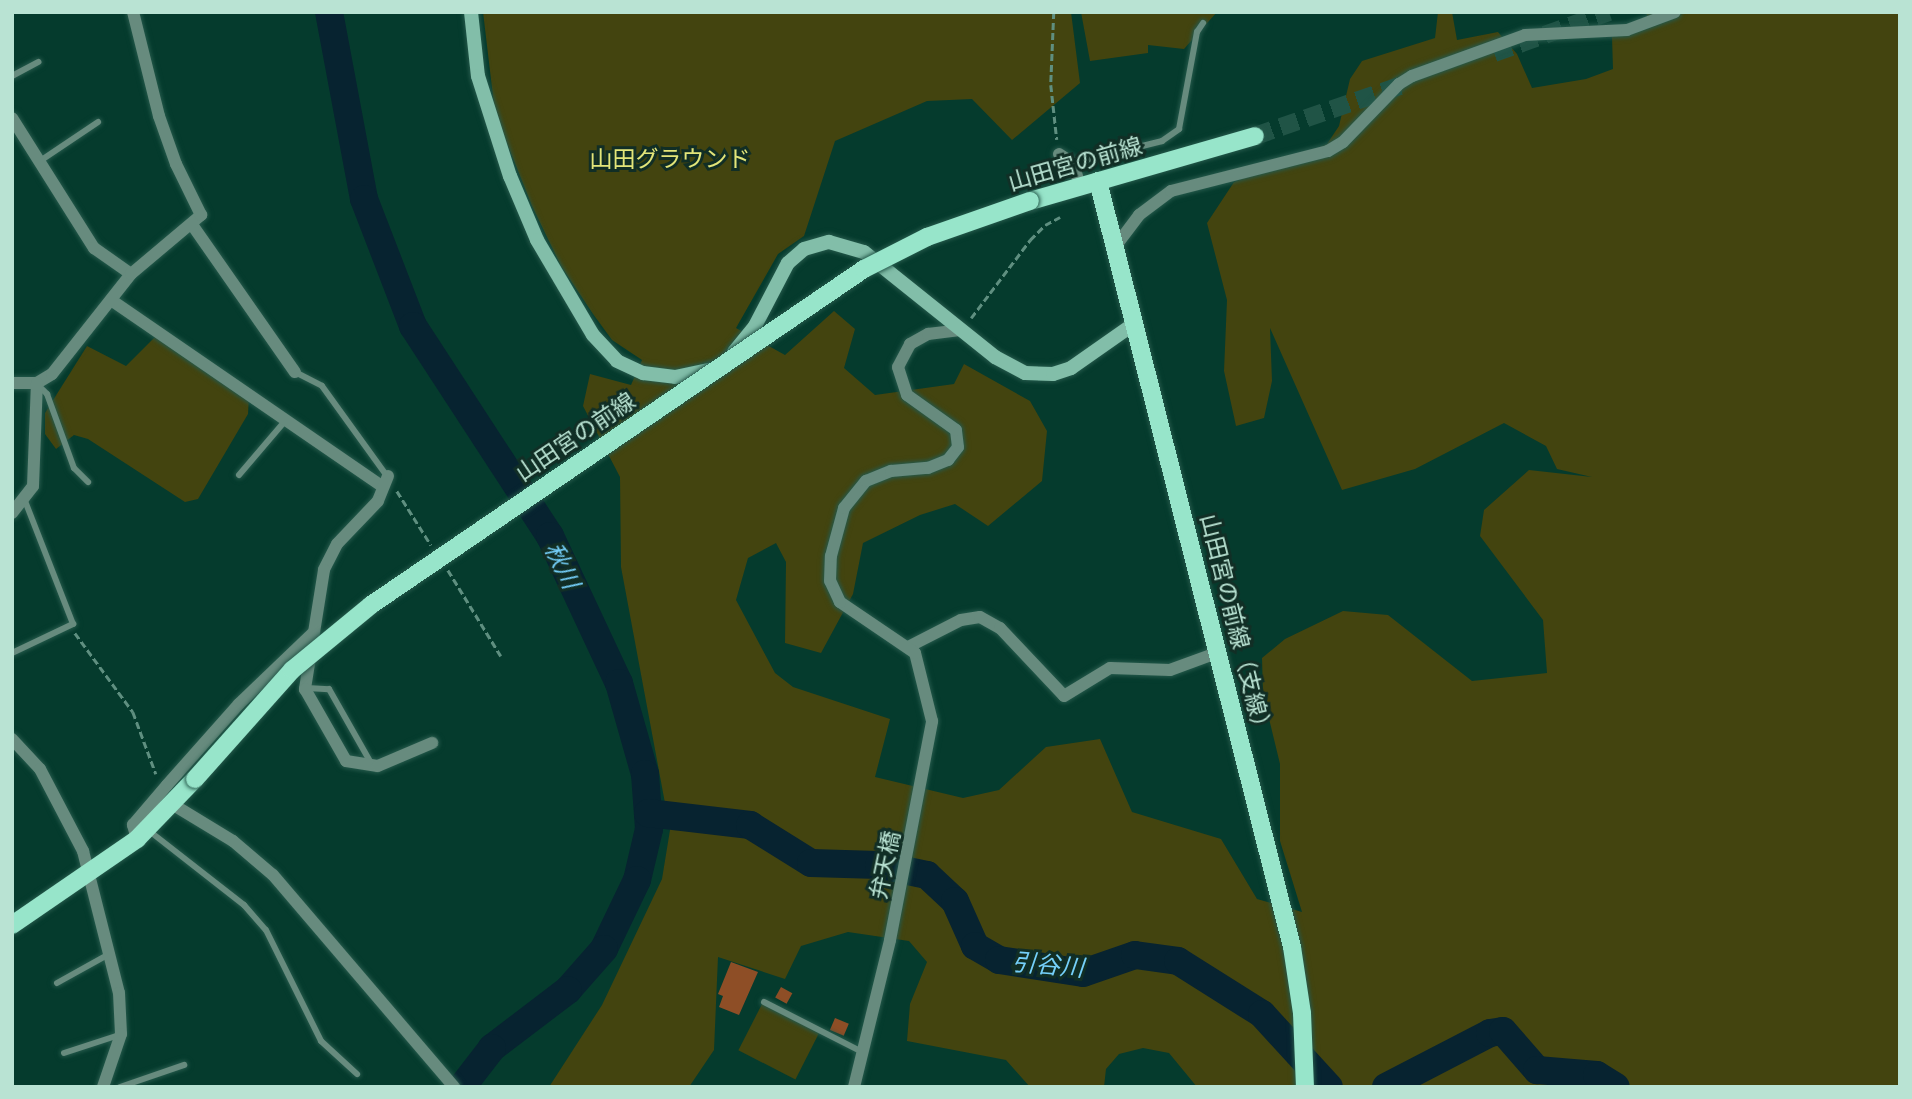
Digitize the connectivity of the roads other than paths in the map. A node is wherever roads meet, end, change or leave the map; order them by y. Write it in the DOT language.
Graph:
graph roads {
  1 [pos="133,12"];
  2 [pos="471,12"];
  3 [pos="1675,12"];
  4 [pos="1203,23"];
  5 [pos="38,62"];
  6 [pos="12,76"];
  7 [pos="12,118"];
  8 [pos="98,122"];
  9 [pos="1255,136"];
  10 [pos="1059,154"];
  11 [pos="38,162"];
  12 [pos="1073,163"];
  13 [pos="1089,183"];
  14 [pos="193,226"];
  15 [pos="1115,247"];
  16 [pos="131,274"];
  17 [pos="111,300"];
  18 [pos="1135,323"];
  19 [pos="962,330"];
  20 [pos="295,372"];
  21 [pos="12,383"];
  22 [pos="37,383"];
  23 [pos="286,419"];
  24 [pos="239,475"];
  25 [pos="88,482"];
  26 [pos="385,482"];
  27 [pos="25,501"];
  28 [pos="12,513"];
  29 [pos="314,632"];
  30 [pos="908,647"];
  31 [pos="1219,652"];
  32 [pos="12,653"];
  33 [pos="305,689"];
  34 [pos="12,738"];
  35 [pos="432,743"];
  36 [pos="372,765"];
  37 [pos="167,797"];
  38 [pos="142,834"];
  39 [pos="89,875"];
  40 [pos="12,925"];
  41 [pos="109,954"];
  42 [pos="57,983"];
  43 [pos="764,1002"];
  44 [pos="121,1034"];
  45 [pos="64,1053"];
  46 [pos="864,1054"];
  47 [pos="184,1065"];
  48 [pos="357,1074"];
  49 [pos="103,1087"];
  50 [pos="120,1087"];
  51 [pos="454,1087"];
  52 [pos="854,1087"];
  53 [pos="1305,1087"];
  1 -- 14 [label="street"];
  2 -- 19 [label="street"];
  3 -- 15 [label="street"];
  4 -- 12 [label="lane"];
  5 -- 6 [label="lane"];
  7 -- 11 [label="street"];
  8 -- 11 [label="lane"];
  9 -- 13 [label="main road, 山田宮の前線"];
  10 -- 12 [label="street"];
  11 -- 16 [label="street"];
  12 -- 13 [label="street"];
  13 -- 15 [label="main road, 山田宮の前線（支線）"];
  13 -- 37 [label="main road, 山田宮の前線, bridge"];
  14 -- 16 [label="street"];
  14 -- 20 [label="street"];
  15 -- 18 [label="main road, 山田宮の前線（支線）"];
  16 -- 17 [label="street"];
  17 -- 22 [label="street"];
  17 -- 23 [label="street"];
  18 -- 19 [label="street"];
  18 -- 31 [label="main road, 山田宮の前線（支線）"];
  19 -- 30 [label="street"];
  20 -- 26 [label="lane"];
  21 -- 22 [label="street"];
  22 -- 25 [label="lane"];
  22 -- 27 [label="street"];
  23 -- 24 [label="lane"];
  23 -- 26 [label="street"];
  26 -- 29 [label="street"];
  27 -- 28 [label="street"];
  27 -- 32 [label="lane"];
  29 -- 33 [label="street"];
  29 -- 37 [label="street"];
  30 -- 31 [label="street"];
  30 -- 46 [label="street, 弁天橋"];
  31 -- 53 [label="main road, 山田宮の前線（支線）"];
  33 -- 36 [label="street"];
  33 -- 36 [label="lane"];
  34 -- 39 [label="street"];
  35 -- 36 [label="street"];
  37 -- 38 [label="main road, 山田宮の前線"];
  37 -- 51 [label="street"];
  38 -- 39 [label="main road, 山田宮の前線"];
  38 -- 48 [label="lane"];
  39 -- 40 [label="main road, 山田宮の前線"];
  39 -- 41 [label="street"];
  41 -- 42 [label="lane"];
  41 -- 44 [label="street"];
  43 -- 46 [label="lane"];
  44 -- 45 [label="lane"];
  44 -- 49 [label="street"];
  46 -- 52 [label="street, 弁天橋"];
  47 -- 50 [label="lane"];
}
